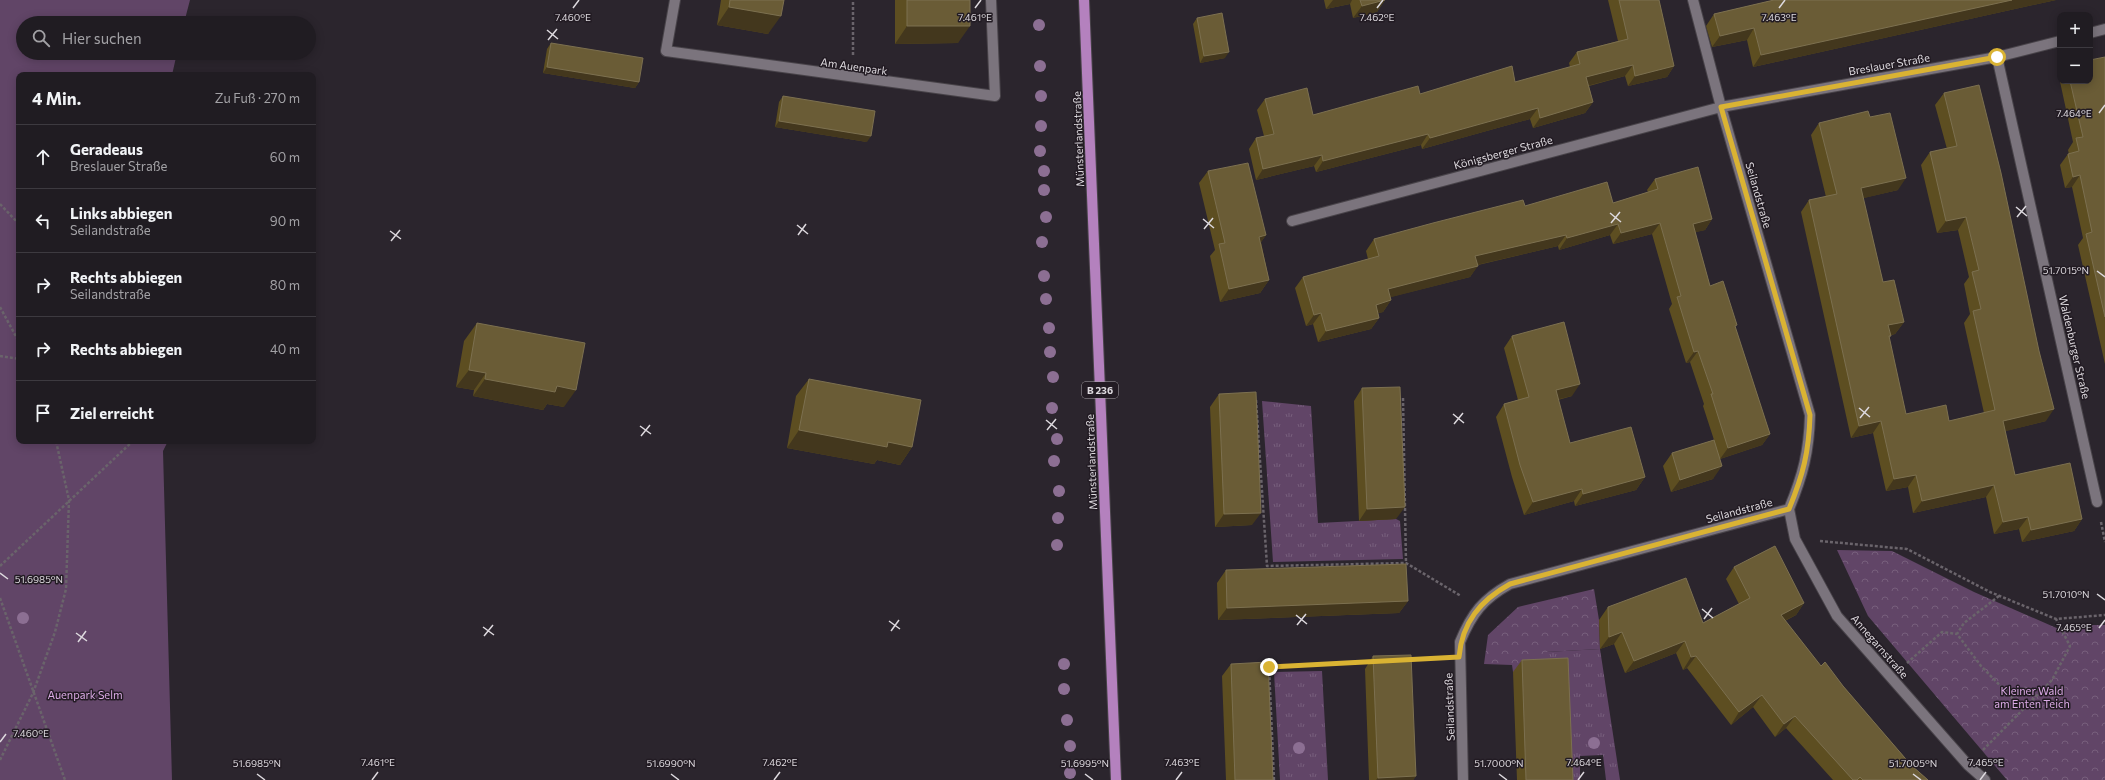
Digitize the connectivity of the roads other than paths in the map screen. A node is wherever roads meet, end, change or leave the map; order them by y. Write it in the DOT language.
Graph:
graph roads {
  1 [pos="675,0"];
  2 [pos="991,0"];
  3 [pos="1084,0"];
  4 [pos="1693,0"];
  5 [pos="2105,29"];
  6 [pos="2093,32"];
  7 [pos="2057,42"];
  8 [pos="1997,57"];
  9 [pos="1721,107"];
  10 [pos="1292,222"];
  11 [pos="2097,502"];
  12 [pos="1789,509"];
  13 [pos="1116,780"];
  14 [pos="1463,780"];
  15 [pos="1985,780"];
  1 -- 2 [label="street, Am Auenpark"];
  3 -- 13 [label="main road, Münsterlandstraße / B 236"];
  4 -- 9 [label="street, Seilandstraße"];
  5 -- 6 [label="street"];
  7 -- 8 [label="street, Breslauer Straße"];
  8 -- 9 [label="street, Breslauer Straße"];
  8 -- 11 [label="street, Waldenburger Straße"];
  9 -- 10 [label="street, Königsberger Straße"];
  9 -- 12 [label="street, Seilandstraße"];
  12 -- 14 [label="street, Seilandstraße"];
  12 -- 15 [label="street, Annegarnstraße"];
}
